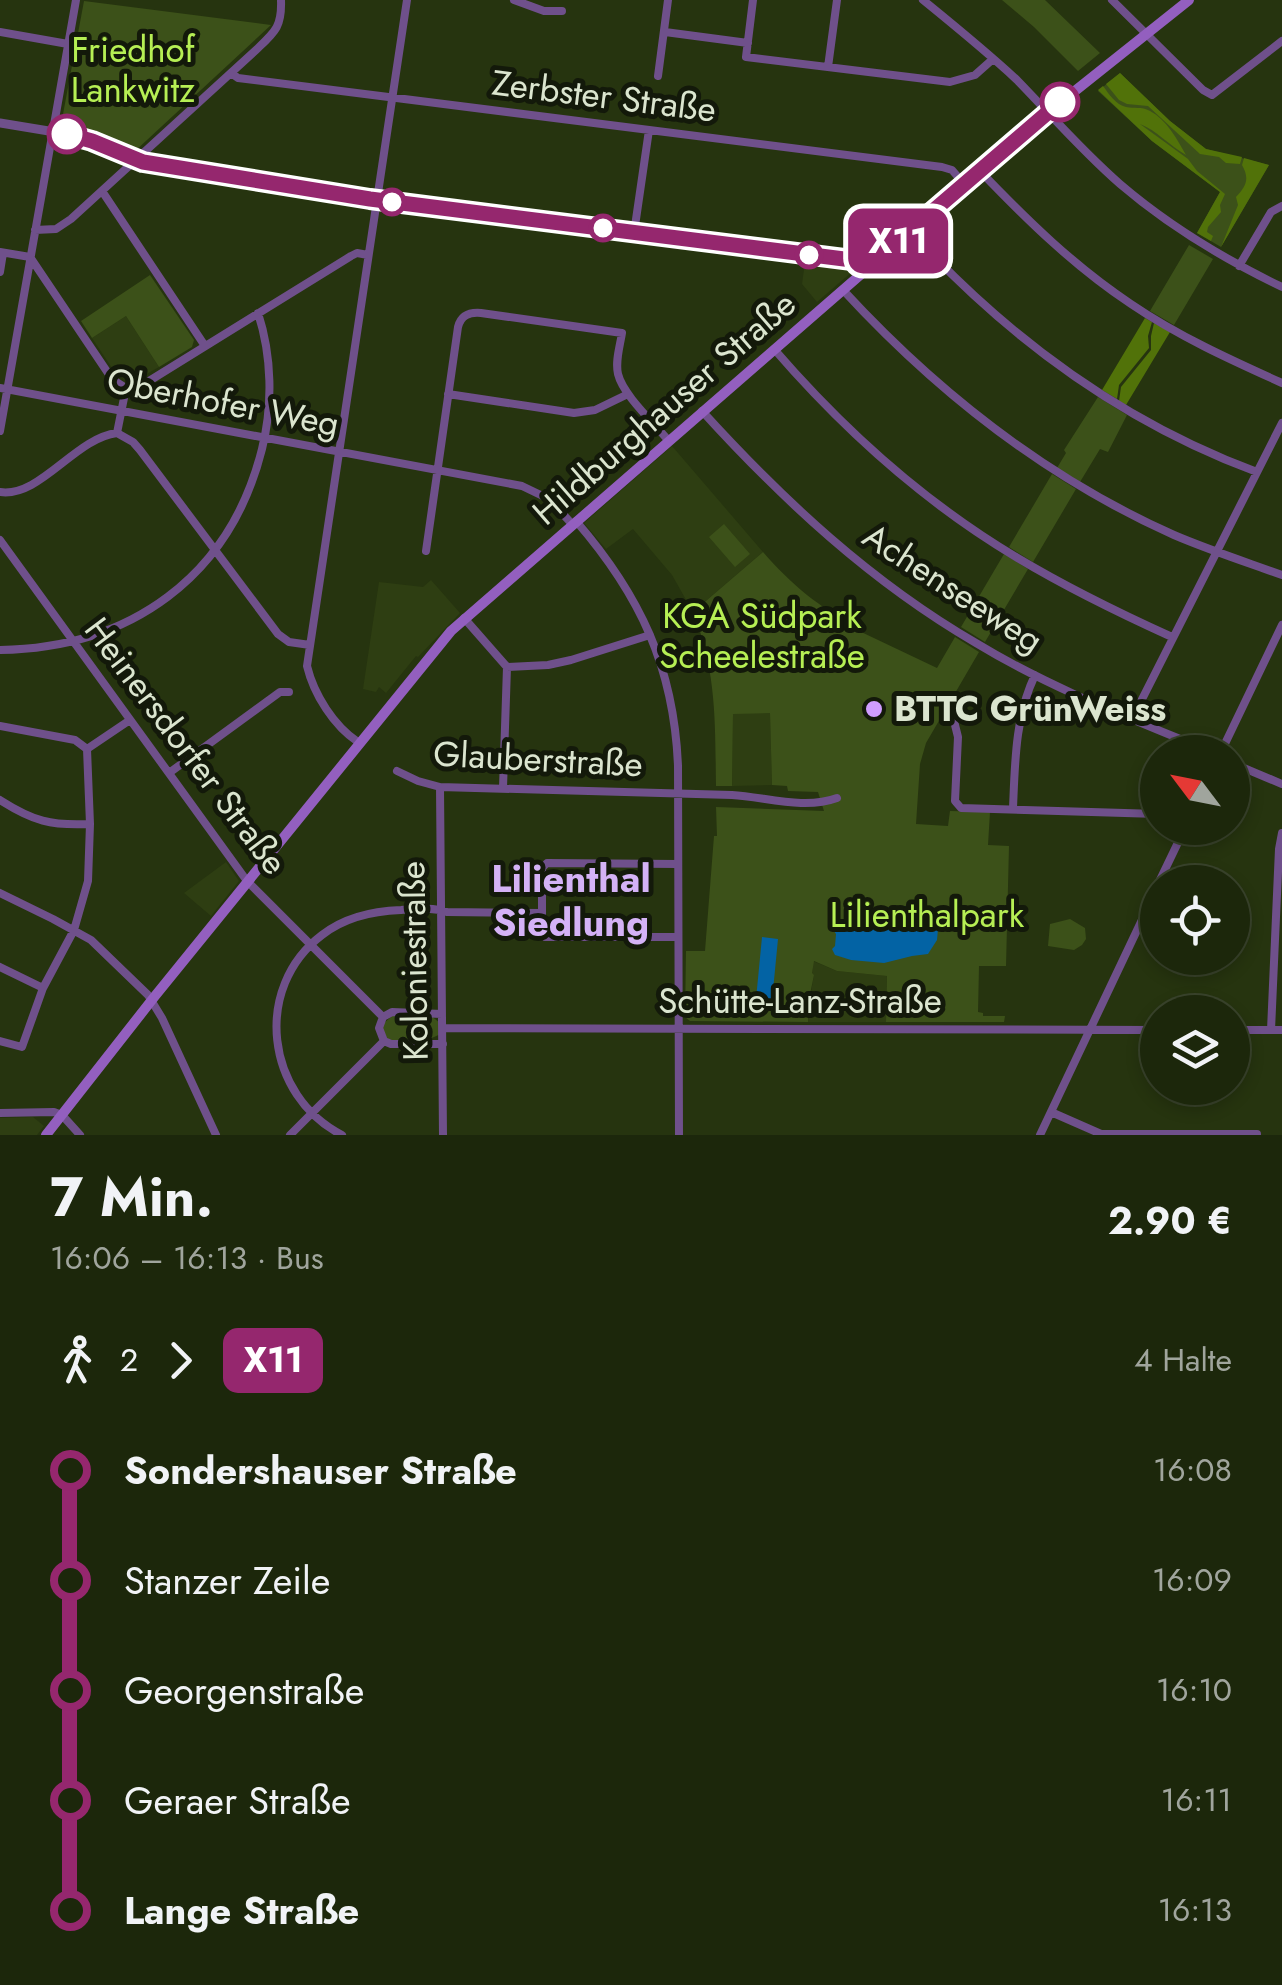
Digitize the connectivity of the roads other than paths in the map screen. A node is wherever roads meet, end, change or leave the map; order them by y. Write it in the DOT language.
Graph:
graph roads {
  1 [pos="282,0"];
  2 [pos="406,0"];
  3 [pos="514,0"];
  4 [pos="668,0"];
  5 [pos="753,0"];
  6 [pos="837,0"];
  7 [pos="923,0"];
  8 [pos="1112,0"];
  9 [pos="1189,0"];
  10 [pos="76,1"];
  11 [pos="562,11"];
  12 [pos="0,32"];
  13 [pos="665,32"];
  14 [pos="1146,34"];
  15 [pos="1282,42"];
  16 [pos="748,43"];
  17 [pos="68,44"];
  18 [pos="993,59"];
  19 [pos="828,67"];
  20 [pos="231,73"];
  21 [pos="658,76"];
  22 [pos="392,97"];
  23 [pos="1047,113"];
  24 [pos="0,123"];
  25 [pos="649,130"];
  26 [pos="53,132"];
  27 [pos="136,160"];
  28 [pos="980,171"];
  29 [pos="964,184"];
  30 [pos="102,191"];
  31 [pos="376,200"];
  32 [pos="1282,206"];
  33 [pos="35,230"];
  34 [pos="910,231"];
  35 [pos="634,233"];
  36 [pos="2,252"];
  37 [pos="368,256"];
  38 [pos="30,258"];
  39 [pos="869,266"];
  40 [pos="1240,266"];
  41 [pos="0,272"];
  42 [pos="1282,287"];
  43 [pos="843,290"];
  44 [pos="258,314"];
  45 [pos="205,346"];
  46 [pos="774,350"];
  47 [pos="1282,383"];
  48 [pos="126,388"];
  49 [pos="4,389"];
  50 [pos="448,394"];
  51 [pos="628,394"];
  52 [pos="121,410"];
  53 [pos="702,411"];
  54 [pos="1282,423"];
  55 [pos="0,431"];
  56 [pos="118,433"];
  57 [pos="265,438"];
  58 [pos="668,440"];
  59 [pos="338,452"];
  60 [pos="436,470"];
  61 [pos="1257,472"];
  62 [pos="0,492"];
  63 [pos="574,522"];
  64 [pos="0,540"];
  65 [pos="426,551"];
  66 [pos="215,552"];
  67 [pos="1216,552"];
  68 [pos="1282,575"];
  69 [pos="464,618"];
  70 [pos="1282,625"];
  71 [pos="650,634"];
  72 [pos="1172,638"];
  73 [pos="74,642"];
  74 [pos="310,645"];
  75 [pos="0,650"];
  76 [pos="507,668"];
  77 [pos="1035,676"];
  78 [pos="289,692"];
  79 [pos="1132,719"];
  80 [pos="130,720"];
  81 [pos="954,721"];
  82 [pos="0,726"];
  83 [pos="1171,735"];
  84 [pos="1229,735"];
  85 [pos="358,742"];
  86 [pos="87,748"];
  87 [pos="397,770"];
  88 [pos="1250,771"];
  89 [pos="169,773"];
  90 [pos="1282,784"];
  91 [pos="440,787"];
  92 [pos="503,788"];
  93 [pos="678,794"];
  94 [pos="837,798"];
  95 [pos="0,800"];
  96 [pos="1013,808"];
  97 [pos="1140,813"];
  98 [pos="90,824"];
  99 [pos="1282,833"];
  100 [pos="678,864"];
  101 [pos="248,882"];
  102 [pos="0,893"];
  103 [pos="441,910"];
  104 [pos="542,912"];
  105 [pos="1140,922"];
  106 [pos="74,930"];
  107 [pos="678,937"];
  108 [pos="311,945"];
  109 [pos="0,968"];
  110 [pos="43,988"];
  111 [pos="152,1000"];
  112 [pos="442,1014"];
  113 [pos="383,1017"];
  114 [pos="443,1028"];
  115 [pos="678,1029"];
  116 [pos="1089,1030"];
  117 [pos="1140,1030"];
  118 [pos="1250,1030"];
  119 [pos="1271,1030"];
  120 [pos="1282,1030"];
  121 [pos="384,1041"];
  122 [pos="0,1042"];
  123 [pos="443,1044"];
  124 [pos="1051,1112"];
  125 [pos="0,1113"];
  126 [pos="312,1114"];
  127 [pos="62,1115"];
  128 [pos="1257,1134"];
  129 [pos="46,1135"];
  130 [pos="80,1135"];
  131 [pos="216,1135"];
  132 [pos="290,1135"];
  133 [pos="342,1135"];
  134 [pos="443,1135"];
  135 [pos="679,1135"];
  136 [pos="1040,1135"];
  1 -- 20 [label="street"];
  2 -- 22 [label="street"];
  3 -- 11 [label="street"];
  4 -- 13 [label="street"];
  5 -- 16 [label="street"];
  6 -- 19 [label="street"];
  7 -- 18 [label="street"];
  8 -- 14 [label="street"];
  9 -- 14 [label="main road, Hildburghauser Straße"];
  10 -- 17 [label="street"];
  12 -- 17 [label="street"];
  13 -- 16 [label="street"];
  13 -- 21 [label="street"];
  14 -- 15 [label="street"];
  14 -- 23 [label="main road, Hildburghauser Straße"];
  16 -- 19 [label="street"];
  17 -- 26 [label="street"];
  18 -- 19 [label="street"];
  18 -- 23 [label="street"];
  20 -- 22 [label="street, Zerbster Straße"];
  20 -- 27 [label="street"];
  22 -- 25 [label="street, Zerbster Straße"];
  22 -- 31 [label="street"];
  23 -- 28 [label="main road, Hildburghauser Straße"];
  23 -- 40 [label="street"];
  24 -- 26 [label="street"];
  25 -- 29 [label="street, Zerbster Straße"];
  25 -- 35 [label="street"];
  26 -- 27 [label="street"];
  26 -- 33 [label="street"];
  27 -- 30 [label="street"];
  27 -- 31 [label="street"];
  28 -- 29 [label="main road, Hildburghauser Straße"];
  28 -- 47 [label="street"];
  29 -- 34 [label="main road, Hildburghauser Straße"];
  30 -- 33 [label="street"];
  30 -- 45 [label="street"];
  31 -- 35 [label="street"];
  31 -- 37 [label="street"];
  32 -- 40 [label="street"];
  33 -- 38 [label="street"];
  34 -- 39 [label="main road, Hildburghauser Straße"];
  34 -- 61 [label="street"];
  35 -- 39 [label="street"];
  36 -- 38 [label="street"];
  36 -- 41 [label="street"];
  37 -- 44 [label="street"];
  37 -- 59 [label="street"];
  38 -- 48 [label="street"];
  38 -- 49 [label="street"];
  39 -- 43 [label="main road, Hildburghauser Straße"];
  40 -- 42 [label="street"];
  43 -- 46 [label="main road, Hildburghauser Straße"];
  43 -- 67 [label="street"];
  44 -- 45 [label="street"];
  44 -- 57 [label="street"];
  45 -- 48 [label="street"];
  46 -- 53 [label="main road, Hildburghauser Straße"];
  46 -- 72 [label="street"];
  48 -- 52 [label="street"];
  49 -- 52 [label="street, Oberhofer Weg"];
  49 -- 55 [label="street"];
  50 -- 51 [label="street"];
  50 -- 51 [label="street"];
  50 -- 60 [label="street"];
  51 -- 58 [label="street"];
  52 -- 56 [label="street"];
  52 -- 57 [label="street, Oberhofer Weg"];
  53 -- 58 [label="main road, Hildburghauser Straße"];
  53 -- 77 [label="street, Achenseeweg"];
  54 -- 61 [label="street"];
  56 -- 62 [label="street"];
  56 -- 66 [label="street"];
  57 -- 59 [label="street, Oberhofer Weg"];
  57 -- 66 [label="street"];
  58 -- 63 [label="main road, Hildburghauser Straße"];
  59 -- 60 [label="street, Oberhofer Weg"];
  59 -- 74 [label="street"];
  60 -- 63 [label="street, Oberhofer Weg"];
  60 -- 65 [label="street"];
  61 -- 67 [label="street"];
  63 -- 69 [label="main road, Hildburghauser Straße"];
  63 -- 71 [label="street, Oberhofer Weg"];
  64 -- 73 [label="street, Heinersdorfer Straße"];
  66 -- 73 [label="street"];
  66 -- 74 [label="street"];
  67 -- 68 [label="street"];
  67 -- 72 [label="street"];
  69 -- 76 [label="street"];
  69 -- 85 [label="main road, Hildburghauser Straße"];
  70 -- 84 [label="street"];
  71 -- 76 [label="street"];
  71 -- 93 [label="street, Oberhofer Weg"];
  72 -- 79 [label="street"];
  73 -- 75 [label="street"];
  73 -- 80 [label="street, Heinersdorfer Straße"];
  74 -- 85 [label="street"];
  76 -- 92 [label="street"];
  77 -- 79 [label="street, Achenseeweg"];
  77 -- 96 [label="street"];
  78 -- 89 [label="street"];
  79 -- 83 [label="street, Achenseeweg"];
  80 -- 86 [label="street"];
  80 -- 89 [label="street, Heinersdorfer Straße"];
  81 -- 96 [label="street"];
  82 -- 86 [label="street"];
  85 -- 101 [label="main road, Hildburghauser Straße"];
  86 -- 98 [label="street"];
  87 -- 91 [label="street, Glauberstraße"];
  88 -- 90 [label="street"];
  89 -- 101 [label="street, Heinersdorfer Straße"];
  91 -- 92 [label="street, Glauberstraße"];
  91 -- 103 [label="street, Koloniestraße"];
  92 -- 93 [label="street, Glauberstraße"];
  93 -- 94 [label="street, Glauberstraße"];
  93 -- 100 [label="street, Oberhofer Weg"];
  95 -- 98 [label="street"];
  96 -- 97 [label="street"];
  98 -- 106 [label="street"];
  99 -- 119 [label="street"];
  100 -- 104 [label="street"];
  100 -- 107 [label="street, Oberhofer Weg"];
  101 -- 108 [label="street, Heinersdorfer Straße"];
  101 -- 111 [label="main road, Hildburghauser Straße"];
  102 -- 106 [label="street"];
  103 -- 104 [label="street"];
  103 -- 108 [label="street"];
  103 -- 112 [label="street, Koloniestraße"];
  104 -- 107 [label="street"];
  105 -- 116 [label="street"];
  106 -- 110 [label="street"];
  106 -- 111 [label="street"];
  107 -- 115 [label="street, Oberhofer Weg"];
  108 -- 113 [label="street, Heinersdorfer Straße"];
  108 -- 126 [label="street"];
  109 -- 110 [label="street"];
  110 -- 122 [label="street"];
  111 -- 127 [label="main road, Hildburghauser Straße"];
  111 -- 131 [label="street"];
  112 -- 113 [label="street"];
  112 -- 114 [label="street, Koloniestraße"];
  113 -- 121 [label="street"];
  114 -- 115 [label="street, Schütte-Lanz-Straße"];
  114 -- 123 [label="street, Koloniestraße"];
  115 -- 116 [label="street, Schütte-Lanz-Straße"];
  115 -- 135 [label="street, Oberhofer Weg"];
  116 -- 117 [label="street, Schütte-Lanz-Straße"];
  116 -- 124 [label="street"];
  118 -- 119 [label="street"];
  119 -- 120 [label="street"];
  121 -- 123 [label="street"];
  121 -- 126 [label="street"];
  123 -- 134 [label="street, Koloniestraße"];
  124 -- 128 [label="street"];
  124 -- 136 [label="street"];
  125 -- 127 [label="street"];
  126 -- 132 [label="street"];
  126 -- 133 [label="street"];
  127 -- 129 [label="main road, Hildburghauser Straße"];
  127 -- 130 [label="street"];
}
